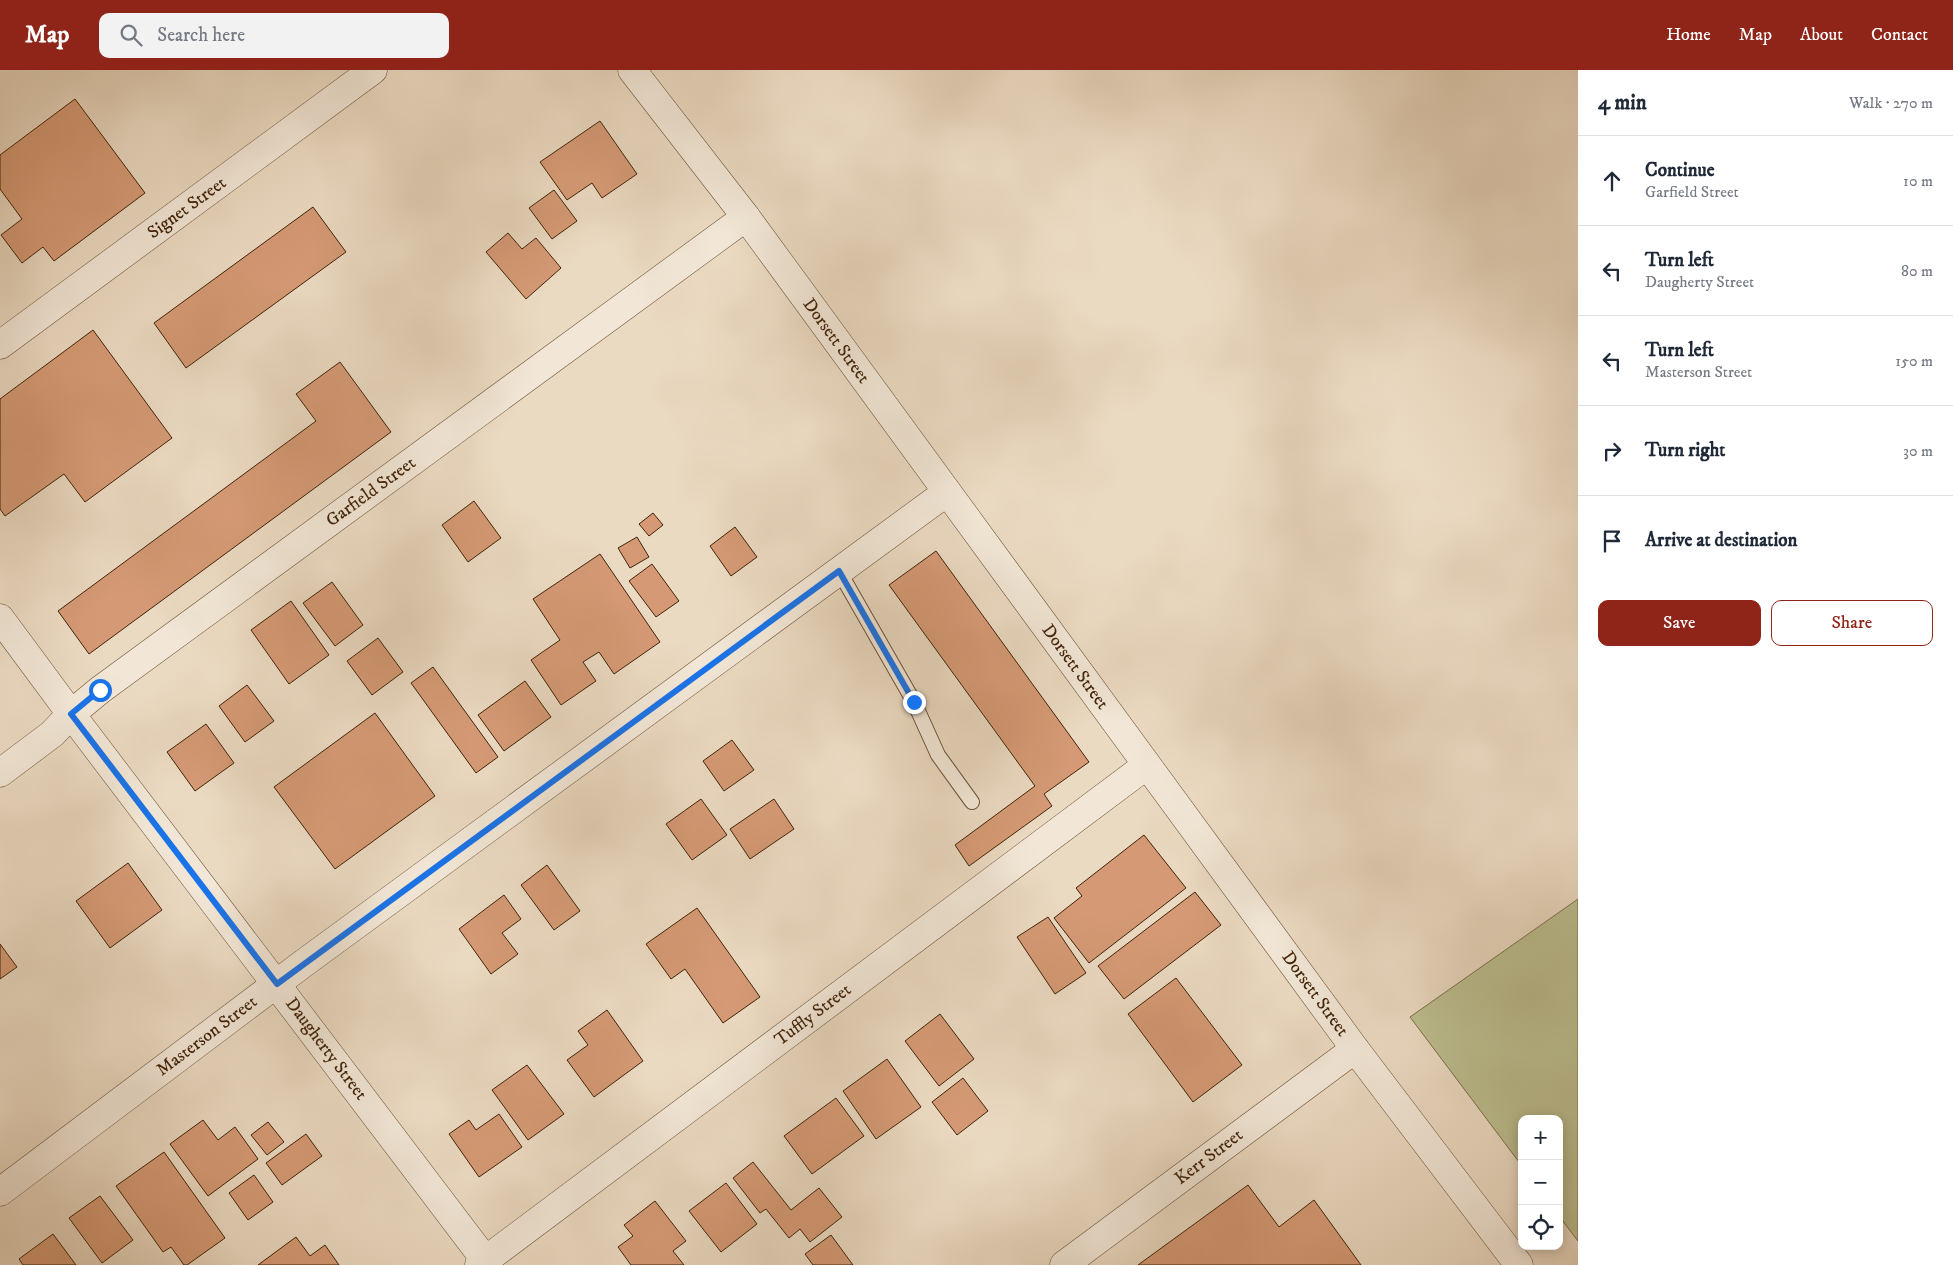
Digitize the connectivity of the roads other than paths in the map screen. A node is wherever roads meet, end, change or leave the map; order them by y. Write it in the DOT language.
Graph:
graph roads {
  1 [pos="373,70"];
  2 [pos="632,70"];
  3 [pos="746,217"];
  4 [pos="0,345"];
  5 [pos="947,492"];
  6 [pos="839,571"];
  7 [pos="0,618"];
  8 [pos="71,714"];
  9 [pos="1147,764"];
  10 [pos="0,773"];
  11 [pos="972,802"];
  12 [pos="277,984"];
  13 [pos="1355,1049"];
  14 [pos="0,1192"];
  15 [pos="484,1263"];
  16 [pos="1064,1265"];
  17 [pos="1519,1265"];
  1 -- 4 [label="street, Signet Street"];
  2 -- 3 [label="street, Dorsett Street"];
  3 -- 5 [label="street, Dorsett Street"];
  3 -- 8 [label="street, Garfield Street"];
  5 -- 6 [label="street, Masterson Street"];
  5 -- 9 [label="street, Dorsett Street"];
  6 -- 11 [label="lane"];
  6 -- 12 [label="street, Masterson Street"];
  7 -- 8 [label="street, Daugherty Street"];
  8 -- 10 [label="street, Garfield Street"];
  8 -- 12 [label="street, Daugherty Street"];
  9 -- 13 [label="street, Dorsett Street"];
  9 -- 15 [label="street, Tuffly Street"];
  12 -- 14 [label="street, Masterson Street"];
  12 -- 15 [label="street, Daugherty Street"];
  13 -- 16 [label="street, Kerr Street"];
  13 -- 17 [label="street, Dorsett Street"];
}
